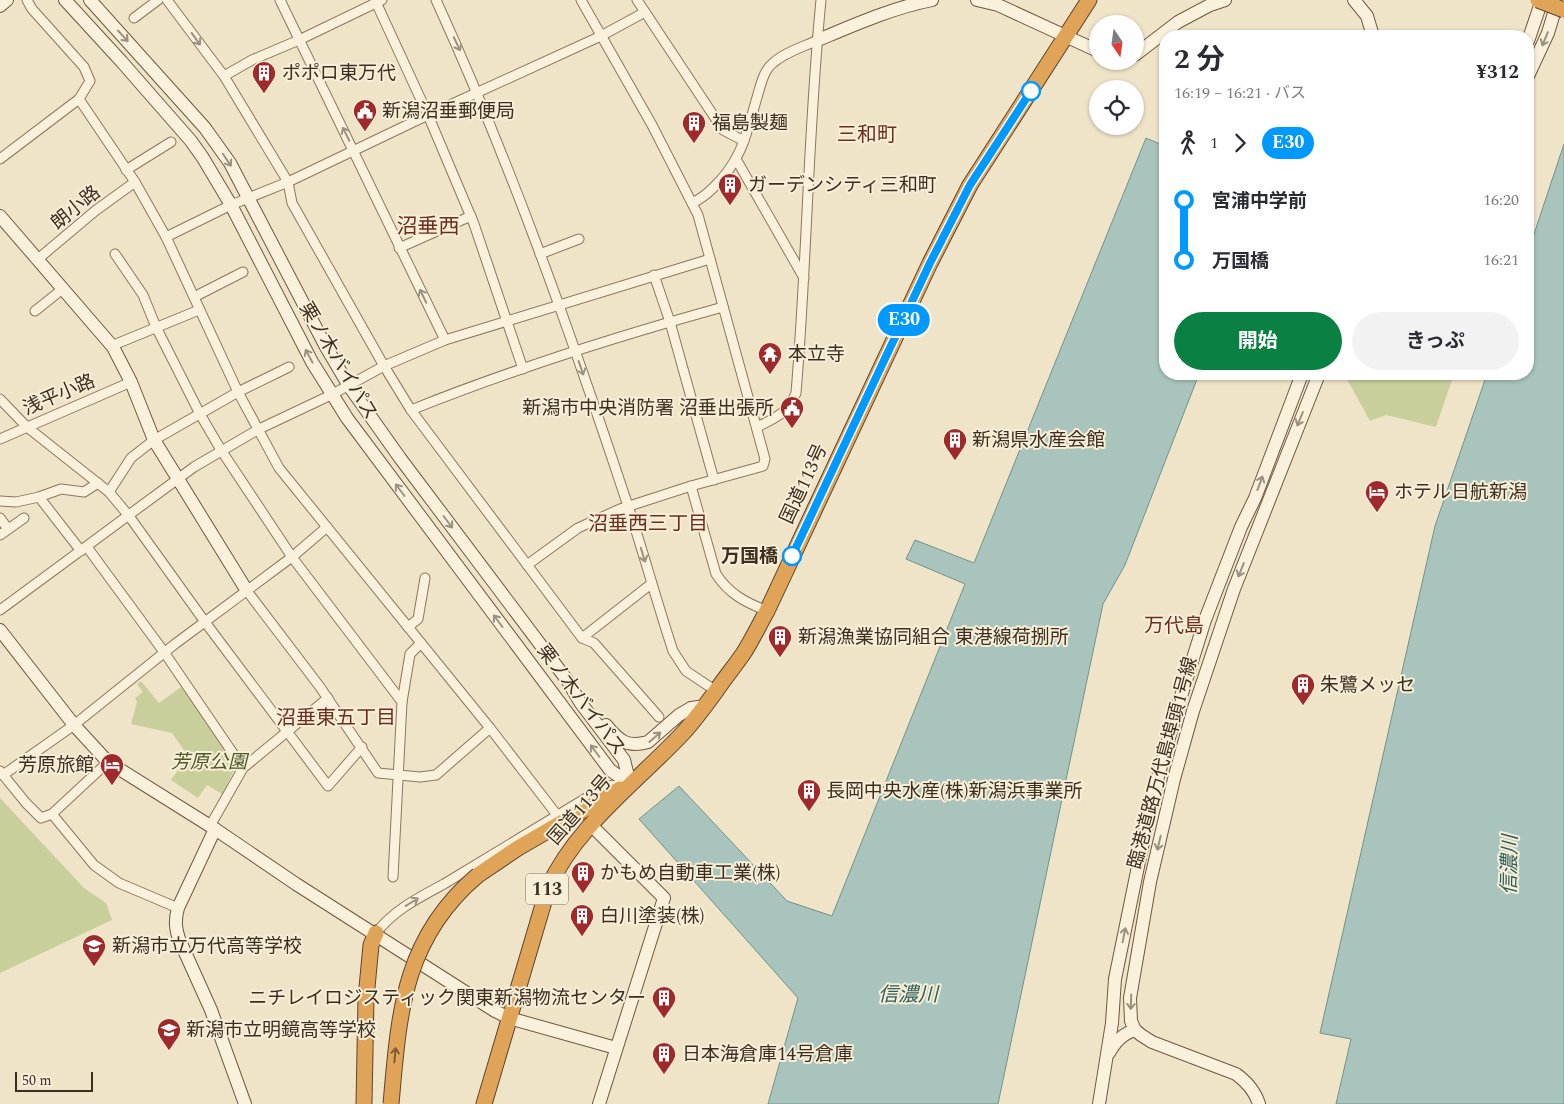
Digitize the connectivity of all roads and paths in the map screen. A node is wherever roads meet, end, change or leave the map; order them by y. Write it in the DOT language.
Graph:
graph roads {
  1 [pos="7,0"];
  2 [pos="27,0"];
  3 [pos="65,0"];
  4 [pos="90,0"];
  5 [pos="158,0"];
  6 [pos="167,0"];
  7 [pos="280,0"];
  8 [pos="436,0"];
  9 [pos="581,0"];
  10 [pos="637,0"];
  11 [pos="821,0"];
  12 [pos="932,0"];
  13 [pos="977,0"];
  14 [pos="1090,0"];
  15 [pos="1225,0"];
  16 [pos="1354,0"];
  17 [pos="1538,0"];
  18 [pos="1542,0"];
  19 [pos="1558,0"];
  20 [pos="378,1"];
  21 [pos="0,6"];
  22 [pos="1564,10"];
  23 [pos="645,12"];
  24 [pos="134,18"];
  25 [pos="1165,30"];
  26 [pos="1371,30"];
  27 [pos="1532,30"];
  28 [pos="1159,35"];
  29 [pos="601,36"];
  30 [pos="1066,38"];
  31 [pos="299,40"];
  32 [pos="818,40"];
  33 [pos="1089,47"];
  34 [pos="1144,47"];
  35 [pos="1534,63"];
  36 [pos="224,76"];
  37 [pos="477,93"];
  38 [pos="79,99"];
  39 [pos="428,115"];
  40 [pos="744,141"];
  41 [pos="171,142"];
  42 [pos="354,150"];
  43 [pos="0,159"];
  44 [pos="736,159"];
  45 [pos="126,170"];
  46 [pos="135,182"];
  47 [pos="288,182"];
  48 [pos="248,198"];
  49 [pos="692,203"];
  50 [pos="231,204"];
  51 [pos="0,216"];
  52 [pos="471,216"];
  53 [pos="166,236"];
  54 [pos="579,239"];
  55 [pos="399,248"];
  56 [pos="115,254"];
  57 [pos="540,254"];
  58 [pos="38,259"];
  59 [pos="710,259"];
  60 [pos="243,272"];
  61 [pos="654,275"];
  62 [pos="804,278"];
  63 [pos="62,288"];
  64 [pos="194,297"];
  65 [pos="559,305"];
  66 [pos="724,307"];
  67 [pos="199,310"];
  68 [pos="35,311"];
  69 [pos="508,320"];
  70 [pos="670,322"];
  71 [pos="156,327"];
  72 [pos="445,340"];
  73 [pos="113,347"];
  74 [pos="575,352"];
  75 [pos="384,366"];
  76 [pos="289,367"];
  77 [pos="523,369"];
  78 [pos="1300,380"];
  79 [pos="1317,380"];
  80 [pos="131,382"];
  81 [pos="349,386"];
  82 [pos="238,392"];
  83 [pos="332,395"];
  84 [pos="0,399"];
  85 [pos="411,410"];
  86 [pos="200,414"];
  87 [pos="26,427"];
  88 [pos="757,427"];
  89 [pos="259,429"];
  90 [pos="0,439"];
  91 [pos="154,440"];
  92 [pos="221,450"];
  93 [pos="178,479"];
  94 [pos="714,480"];
  95 [pos="98,483"];
  96 [pos="691,486"];
  97 [pos="108,492"];
  98 [pos="39,497"];
  99 [pos="0,501"];
  100 [pos="628,506"];
  101 [pos="129,516"];
  102 [pos="0,518"];
  103 [pos="24,518"];
  104 [pos="327,528"];
  105 [pos="8,529"];
  106 [pos="0,535"];
  107 [pos="84,549"];
  108 [pos="292,557"];
  109 [pos="527,565"];
  110 [pos="425,578"];
  111 [pos="651,584"];
  112 [pos="248,591"];
  113 [pos="0,610"];
  114 [pos="767,611"];
  115 [pos="205,622"];
  116 [pos="408,627"];
  117 [pos="0,630"];
  118 [pos="582,638"];
  119 [pos="421,643"];
  120 [pos="164,652"];
  121 [pos="567,680"];
  122 [pos="716,691"];
  123 [pos="328,698"];
  124 [pos="402,702"];
  125 [pos="706,706"];
  126 [pos="659,717"];
  127 [pos="74,725"];
  128 [pos="490,728"];
  129 [pos="287,731"];
  130 [pos="362,747"];
  131 [pos="108,762"];
  132 [pos="243,768"];
  133 [pos="2,773"];
  134 [pos="399,775"];
  135 [pos="630,784"];
  136 [pos="52,814"];
  137 [pos="557,815"];
  138 [pos="591,825"];
  139 [pos="213,828"];
  140 [pos="393,877"];
  141 [pos="178,908"];
  142 [pos="376,933"];
  143 [pos="509,1018"];
  144 [pos="1135,1030"];
  145 [pos="616,1048"];
  146 [pos="1107,1058"];
  147 [pos="245,1104"];
  148 [pos="364,1104"];
  149 [pos="391,1104"];
  150 [pos="484,1104"];
  151 [pos="599,1104"];
  152 [pos="1099,1104"];
  153 [pos="1259,1104"];
  1 -- 21 [label="street"];
  2 -- 38 [label="street"];
  3 -- 50 [label="street, 栗ノ木バイパス"];
  4 -- 48 [label="street, 栗ノ木バイパス, one-way"];
  5 -- 24 [label="street"];
  6 -- 36 [label="street, one-way"];
  7 -- 31 [label="street"];
  8 -- 37 [label="street, one-way"];
  9 -- 29 [label="street"];
  10 -- 23 [label="street"];
  11 -- 32 [label="street"];
  12 -- 32 [label="street"];
  13 -- 30 [label="street"];
  14 -- 30 [label="highway, 国道113号 / 113"];
  15 -- 25 [label="street"];
  16 -- 26 [label="street"];
  17 -- 22 [label="highway, bridge"];
  18 -- 27 [label="street"];
  19 -- 35 [label="street, one-way"];
  20 -- 31 [label="street"];
  20 -- 39 [label="street"];
  23 -- 29 [label="street"];
  23 -- 40 [label="street"];
  28 -- 34 [label="street"];
  29 -- 37 [label="street"];
  29 -- 49 [label="street"];
  30 -- 33 [label="street"];
  30 -- 114 [label="highway, 国道113号 / 113"];
  31 -- 36 [label="street"];
  42 -- 31 [label="street, one-way"];
  32 -- 40 [label="street"];
  32 -- 62 [label="street"];
  36 -- 47 [label="street"];
  37 -- 39 [label="street"];
  37 -- 57 [label="street"];
  38 -- 43 [label="street"];
  38 -- 45 [label="street"];
  39 -- 42 [label="street"];
  39 -- 52 [label="street"];
  40 -- 44 [label="street"];
  41 -- 45 [label="street"];
  42 -- 47 [label="street"];
  42 -- 55 [label="street"];
  44 -- 49 [label="street"];
  44 -- 62 [label="street"];
  45 -- 46 [label="street"];
  46 -- 53 [label="street"];
  46 -- 58 [label="street, 朗小路"];
  47 -- 48 [label="street"];
  47 -- 75 [label="street"];
  48 -- 50 [label="street"];
  48 -- 81 [label="street, 栗ノ木バイパス"];
  49 -- 59 [label="street"];
  50 -- 53 [label="street"];
  83 -- 50 [label="street, 栗ノ木バイパス, one-way"];
  51 -- 58 [label="street"];
  52 -- 55 [label="street"];
  52 -- 69 [label="street"];
  53 -- 64 [label="street"];
  54 -- 57 [label="street"];
  72 -- 55 [label="street, one-way"];
  56 -- 71 [label="street"];
  57 -- 65 [label="street"];
  58 -- 63 [label="street"];
  59 -- 61 [label="street"];
  59 -- 66 [label="street"];
  60 -- 64 [label="street"];
  61 -- 65 [label="street"];
  61 -- 70 [label="street"];
  62 -- 88 [label="street"];
  63 -- 68 [label="street"];
  63 -- 73 [label="street"];
  64 -- 67 [label="street"];
  65 -- 69 [label="street"];
  65 -- 74 [label="street"];
  66 -- 70 [label="street"];
  66 -- 88 [label="street"];
  67 -- 71 [label="street"];
  67 -- 82 [label="street"];
  69 -- 72 [label="street"];
  69 -- 77 [label="street"];
  70 -- 74 [label="street"];
  70 -- 94 [label="street"];
  71 -- 73 [label="street"];
  71 -- 86 [label="street"];
  72 -- 75 [label="street"];
  73 -- 80 [label="street"];
  74 -- 77 [label="street"];
  74 -- 100 [label="street, one-way"];
  75 -- 81 [label="street"];
  75 -- 85 [label="street"];
  76 -- 82 [label="street"];
  77 -- 85 [label="street"];
  146 -- 78 [label="street, 臨港道路万代島埠頭1号線, one-way"];
  79 -- 144 [label="street, 臨港道路万代島埠頭1号線, one-way"];
  80 -- 87 [label="street, 浅平小路"];
  80 -- 91 [label="street"];
  81 -- 83 [label="street"];
  81 -- 121 [label="street, 栗ノ木バイパス, one-way"];
  82 -- 86 [label="street"];
  82 -- 89 [label="street"];
  83 -- 89 [label="street"];
  135 -- 83 [label="street, 栗ノ木バイパス, one-way"];
  84 -- 87 [label="street"];
  85 -- 109 [label="street"];
  86 -- 91 [label="street"];
  86 -- 92 [label="street"];
  87 -- 90 [label="street, 浅平小路"];
  87 -- 95 [label="street"];
  88 -- 94 [label="street"];
  89 -- 92 [label="street"];
  89 -- 104 [label="street"];
  91 -- 93 [label="street"];
  91 -- 97 [label="street"];
  92 -- 93 [label="street"];
  92 -- 108 [label="street"];
  93 -- 101 [label="street"];
  93 -- 112 [label="street"];
  94 -- 96 [label="street"];
  95 -- 97 [label="street"];
  95 -- 98 [label="street"];
  96 -- 100 [label="street"];
  96 -- 114 [label="street"];
  97 -- 101 [label="street"];
  98 -- 99 [label="street"];
  98 -- 107 [label="street"];
  100 -- 109 [label="street"];
  100 -- 111 [label="street, one-way"];
  101 -- 107 [label="street"];
  101 -- 115 [label="street"];
  102 -- 105 [label="street"];
  103 -- 105 [label="street"];
  104 -- 108 [label="street"];
  104 -- 116 [label="street"];
  105 -- 106 [label="street"];
  107 -- 113 [label="street"];
  107 -- 120 [label="street"];
  108 -- 112 [label="street"];
  108 -- 124 [label="street"];
  109 -- 118 [label="street"];
  110 -- 116 [label="street"];
  111 -- 118 [label="street"];
  111 -- 122 [label="street"];
  112 -- 115 [label="street"];
  112 -- 123 [label="street"];
  114 -- 122 [label="highway, 国道113号 / 113"];
  115 -- 120 [label="street"];
  115 -- 129 [label="street"];
  116 -- 119 [label="street"];
  117 -- 127 [label="street"];
  118 -- 126 [label="street"];
  119 -- 124 [label="street"];
  119 -- 128 [label="street"];
  120 -- 127 [label="street"];
  120 -- 132 [label="street"];
  121 -- 125 [label="street, one-way"];
  121 -- 135 [label="street, 栗ノ木バイパス"];
  122 -- 125 [label="highway, 国道113号 / 113"];
  123 -- 129 [label="street"];
  123 -- 130 [label="street"];
  124 -- 134 [label="street"];
  125 -- 135 [label="highway, 国道113号 / 113"];
  127 -- 131 [label="street"];
  127 -- 133 [label="street"];
  128 -- 134 [label="street"];
  128 -- 137 [label="street"];
  129 -- 130 [label="street"];
  129 -- 132 [label="street"];
  130 -- 134 [label="street"];
  131 -- 136 [label="street"];
  131 -- 139 [label="street"];
  132 -- 139 [label="street"];
  133 -- 136 [label="street"];
  134 -- 140 [label="street"];
  135 -- 137 [label="street"];
  135 -- 138 [label="highway, 国道113号 / 113"];
  149 -- 135 [label="highway, 113, one-way, bridge"];
  136 -- 141 [label="street"];
  142 -- 137 [label="street, one-way"];
  138 -- 143 [label="highway, 国道113号 / 113"];
  138 -- 145 [label="street"];
  139 -- 141 [label="street"];
  139 -- 142 [label="street"];
  141 -- 147 [label="street"];
  142 -- 143 [label="street"];
  142 -- 148 [label="highway"];
  143 -- 145 [label="street"];
  143 -- 150 [label="highway, 国道113号 / 113"];
  144 -- 146 [label="street"];
  144 -- 153 [label="street"];
  145 -- 151 [label="street"];
  146 -- 152 [label="street, 臨港道路万代島埠頭1号線"];
}
